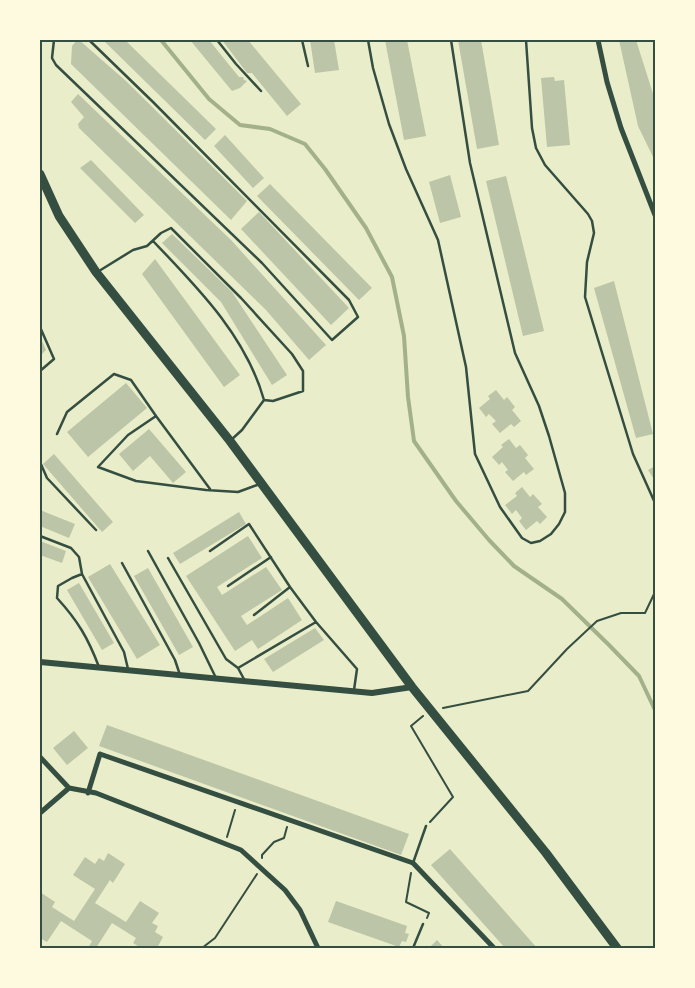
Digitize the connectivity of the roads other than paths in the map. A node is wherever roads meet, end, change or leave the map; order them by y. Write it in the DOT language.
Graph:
graph roads {
  1 [pos="54,40"];
  2 [pos="89,40"];
  3 [pos="217,40"];
  4 [pos="302,40"];
  5 [pos="368,40"];
  6 [pos="451,40"];
  7 [pos="526,40"];
  8 [pos="598,40"];
  9 [pos="308,66"];
  10 [pos="261,91"];
  11 [pos="40,174"];
  12 [pos="655,215"];
  13 [pos="153,241"];
  14 [pos="96,272"];
  15 [pos="40,327"];
  16 [pos="40,371"];
  17 [pos="264,400"];
  18 [pos="156,416"];
  19 [pos="57,434"];
  20 [pos="230,441"];
  21 [pos="40,462"];
  22 [pos="261,483"];
  23 [pos="211,490"];
  24 [pos="655,503"];
  25 [pos="96,530"];
  26 [pos="40,536"];
  27 [pos="210,551"];
  28 [pos="148,552"];
  29 [pos="271,557"];
  30 [pos="168,558"];
  31 [pos="122,563"];
  32 [pos="82,574"];
  33 [pos="228,586"];
  34 [pos="290,587"];
  35 [pos="254,615"];
  36 [pos="316,622"];
  37 [pos="40,662"];
  38 [pos="238,668"];
  39 [pos="99,669"];
  40 [pos="129,671"];
  41 [pos="180,676"];
  42 [pos="216,679"];
  43 [pos="246,682"];
  44 [pos="412,687"];
  45 [pos="354,692"];
  46 [pos="40,757"];
  47 [pos="69,788"];
  48 [pos="88,793"];
  49 [pos="40,813"];
  50 [pos="426,826"];
  51 [pos="413,863"];
  52 [pos="423,924"];
  53 [pos="318,948"];
  54 [pos="413,948"];
  55 [pos="494,948"];
  56 [pos="617,948"];
  1 -- 2 [label="lane"];
  3 -- 10 [label="lane"];
  4 -- 9 [label="lane"];
  5 -- 6 [label="lane"];
  7 -- 24 [label="lane"];
  8 -- 12 [label="street"];
  11 -- 14 [label="main road"];
  13 -- 14 [label="lane"];
  13 -- 17 [label="lane"];
  13 -- 17 [label="lane"];
  14 -- 20 [label="main road"];
  15 -- 16 [label="lane"];
  17 -- 20 [label="lane"];
  18 -- 19 [label="lane"];
  18 -- 23 [label="lane"];
  18 -- 23 [label="lane"];
  20 -- 22 [label="main road"];
  21 -- 25 [label="lane"];
  22 -- 23 [label="lane"];
  22 -- 44 [label="main road"];
  26 -- 32 [label="lane"];
  27 -- 29 [label="lane"];
  28 -- 42 [label="lane"];
  29 -- 33 [label="lane"];
  29 -- 34 [label="lane"];
  30 -- 38 [label="lane"];
  31 -- 41 [label="lane"];
  32 -- 39 [label="lane"];
  32 -- 40 [label="lane"];
  34 -- 35 [label="lane"];
  34 -- 36 [label="lane"];
  36 -- 38 [label="lane"];
  36 -- 45 [label="lane"];
  37 -- 39 [label="street"];
  38 -- 43 [label="lane"];
  39 -- 40 [label="street"];
  40 -- 41 [label="street"];
  41 -- 42 [label="street"];
  42 -- 43 [label="street"];
  43 -- 45 [label="street"];
  44 -- 45 [label="street"];
  44 -- 56 [label="main road"];
  46 -- 47 [label="street"];
  47 -- 48 [label="street"];
  47 -- 49 [label="street"];
  48 -- 51 [label="street"];
  48 -- 53 [label="street"];
  50 -- 51 [label="lane"];
  51 -- 55 [label="street"];
  52 -- 54 [label="lane"];
}
